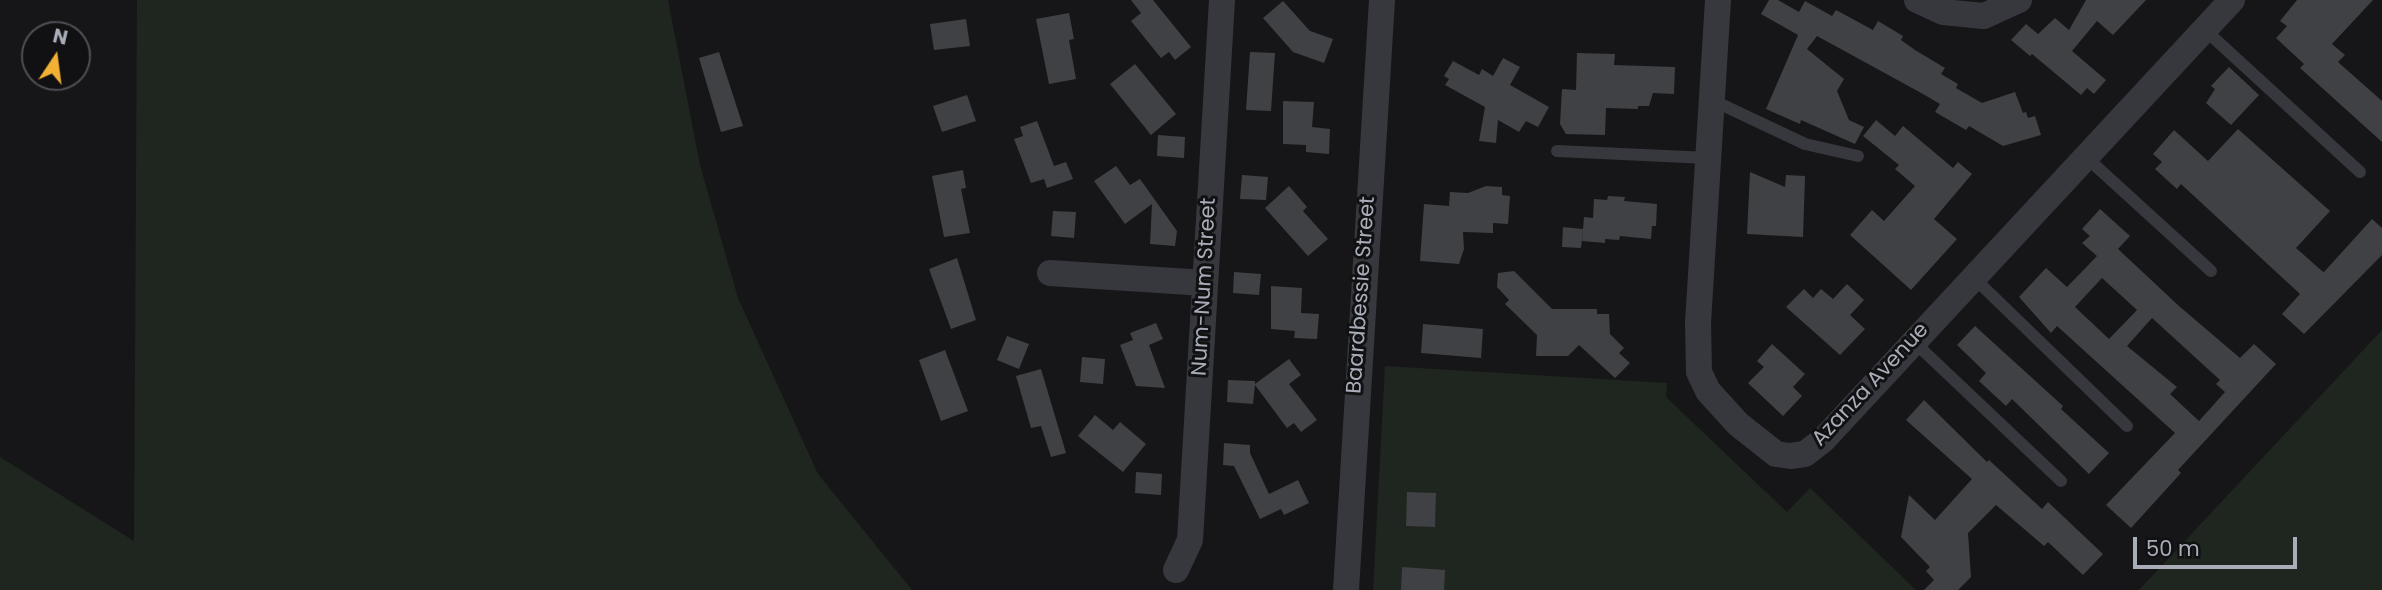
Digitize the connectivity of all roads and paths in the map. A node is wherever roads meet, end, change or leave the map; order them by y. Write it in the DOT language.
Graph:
graph roads {
  1 [pos="1222,0"];
  2 [pos="1382,0"];
  3 [pos="1718,0"];
  4 [pos="1917,0"];
  5 [pos="2019,0"];
  6 [pos="2232,0"];
  7 [pos="2204,29"];
  8 [pos="1712,100"];
  9 [pos="1557,151"];
  10 [pos="1858,156"];
  11 [pos="1708,158"];
  12 [pos="2087,158"];
  13 [pos="2360,172"];
  14 [pos="2211,271"];
  15 [pos="1050,273"];
  16 [pos="1973,276"];
  17 [pos="1205,283"];
  18 [pos="1913,341"];
  19 [pos="2127,426"];
  20 [pos="2061,481"];
  21 [pos="1176,570"];
  22 [pos="1346,590"];
  1 -- 17 [label="street, Num-Num Street"];
  2 -- 22 [label="street, Baardbessie Street"];
  3 -- 8 [label="street, Azanza Avenue"];
  4 -- 5 [label="street"];
  6 -- 7 [label="street, Azanza Avenue"];
  7 -- 12 [label="street, Azanza Avenue"];
  7 -- 13 [label="lane"];
  8 -- 10 [label="lane"];
  8 -- 11 [label="street, Azanza Avenue"];
  9 -- 11 [label="lane"];
  11 -- 18 [label="street, Azanza Avenue"];
  12 -- 14 [label="lane"];
  12 -- 16 [label="street, Azanza Avenue"];
  15 -- 17 [label="street"];
  16 -- 18 [label="street, Azanza Avenue"];
  16 -- 19 [label="lane"];
  17 -- 21 [label="street, Num-Num Street"];
  18 -- 20 [label="lane"];
}
